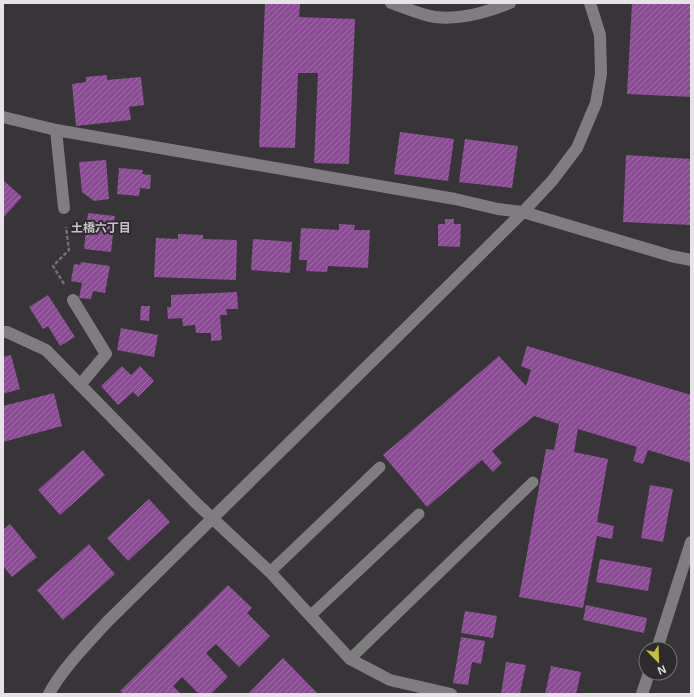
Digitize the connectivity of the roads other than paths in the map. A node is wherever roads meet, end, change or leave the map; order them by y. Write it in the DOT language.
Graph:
graph roads {
  1 [pos="391,3"];
  2 [pos="510,3"];
  3 [pos="590,3"];
  4 [pos="3,117"];
  5 [pos="56,130"];
  6 [pos="64,208"];
  7 [pos="523,212"];
  8 [pos="691,260"];
  9 [pos="74,300"];
  10 [pos="3,332"];
  11 [pos="80,385"];
  12 [pos="380,467"];
  13 [pos="533,482"];
  14 [pos="419,514"];
  15 [pos="212,518"];
  16 [pos="691,542"];
  17 [pos="270,572"];
  18 [pos="310,616"];
  19 [pos="660,641"];
  20 [pos="350,659"];
  21 [pos="646,681"];
  22 [pos="49,694"];
  23 [pos="451,694"];
  24 [pos="642,694"];
  1 -- 2 [label="street"];
  3 -- 7 [label="street"];
  4 -- 5 [label="street"];
  5 -- 6 [label="street"];
  5 -- 7 [label="street"];
  7 -- 8 [label="street"];
  7 -- 15 [label="street"];
  9 -- 11 [label="street"];
  10 -- 11 [label="street"];
  11 -- 15 [label="street"];
  12 -- 17 [label="lane"];
  13 -- 20 [label="lane"];
  14 -- 18 [label="lane"];
  15 -- 17 [label="street"];
  15 -- 22 [label="street"];
  16 -- 19 [label="street"];
  17 -- 18 [label="street"];
  18 -- 20 [label="street"];
  20 -- 23 [label="street"];
  21 -- 24 [label="street"];
}
